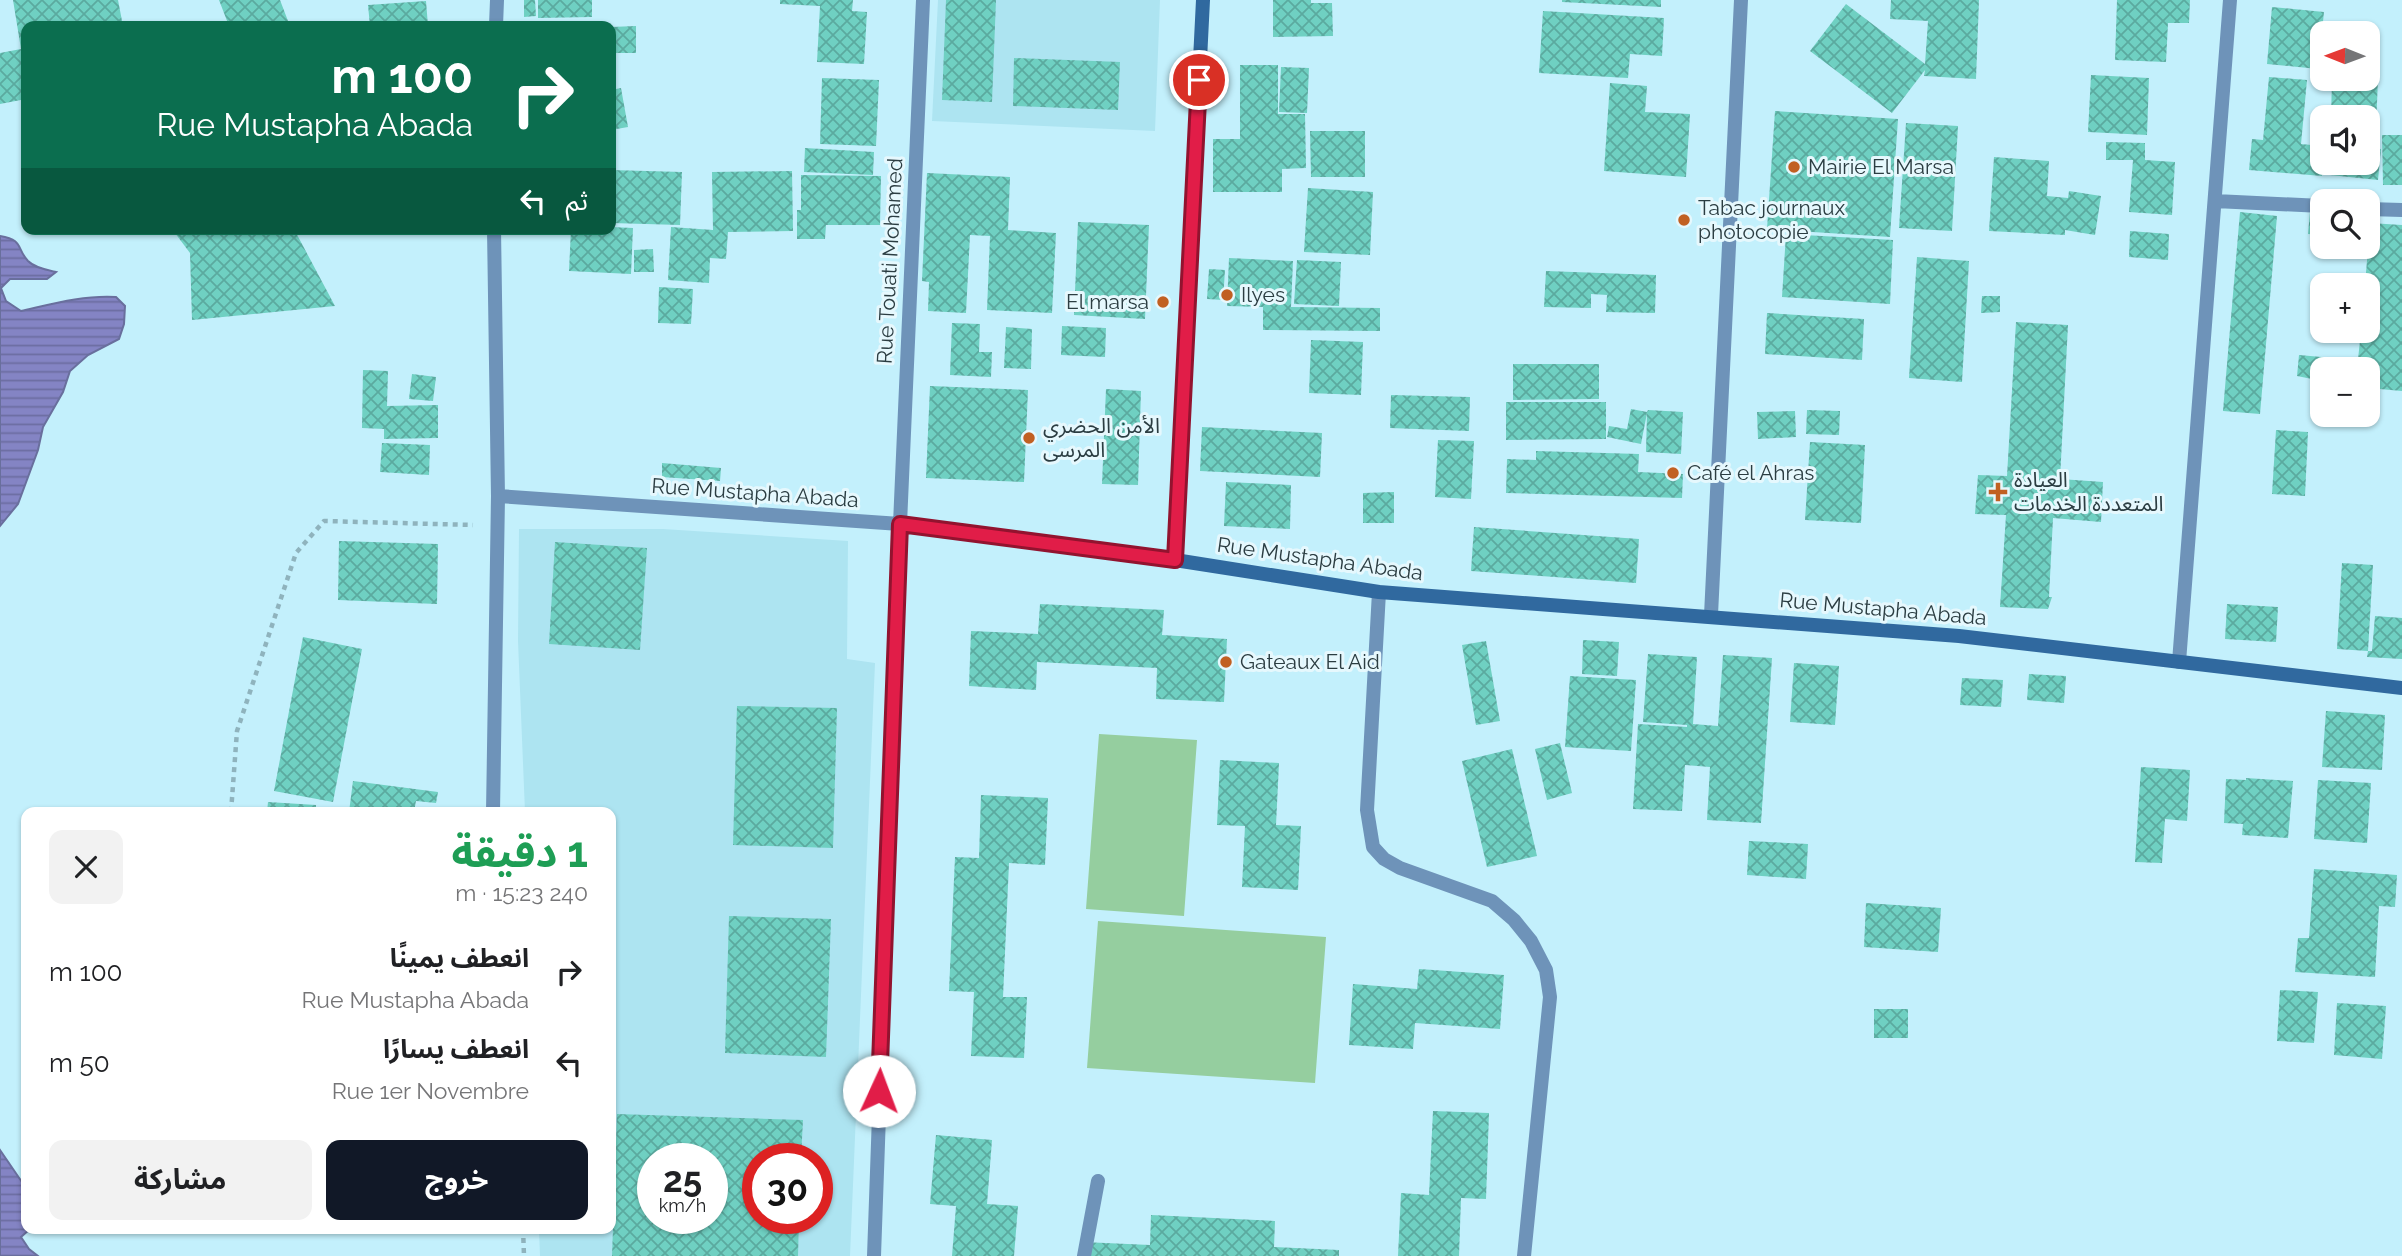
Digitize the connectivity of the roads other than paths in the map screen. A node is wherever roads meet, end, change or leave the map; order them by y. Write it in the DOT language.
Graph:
graph roads {
  1 [pos="497,0"];
  2 [pos="923,0"];
  3 [pos="1203,0"];
  4 [pos="1741,0"];
  5 [pos="2230,0"];
  6 [pos="496,21"];
  7 [pos="2215,201"];
  8 [pos="2310,205"];
  9 [pos="2380,209"];
  10 [pos="2402,210"];
  11 [pos="494,235"];
  12 [pos="498,496"];
  13 [pos="900,524"];
  14 [pos="1175,560"];
  15 [pos="1378,592"];
  16 [pos="1711,615"];
  17 [pos="2179,662"];
  18 [pos="2402,688"];
  19 [pos="493,807"];
  20 [pos="1098,1181"];
  21 [pos="874,1256"];
  22 [pos="1084,1256"];
  23 [pos="1524,1256"];
  1 -- 6 [label="street"];
  2 -- 13 [label="street, Rue Touati Mohamed"];
  3 -- 14 [label="main road"];
  4 -- 16 [label="street"];
  5 -- 7 [label="street"];
  7 -- 8 [label="street"];
  7 -- 17 [label="street"];
  9 -- 10 [label="street"];
  11 -- 12 [label="street"];
  12 -- 13 [label="street, Rue Mustapha Abada"];
  12 -- 19 [label="street"];
  13 -- 14 [label="street, Rue Mustapha Abada"];
  13 -- 21 [label="street, Rue Touati Mohamed"];
  14 -- 15 [label="main road, Rue Mustapha Abada"];
  15 -- 16 [label="main road, Rue Mustapha Abada"];
  15 -- 23 [label="street"];
  16 -- 17 [label="main road, Rue Mustapha Abada"];
  17 -- 18 [label="main road, Rue Mustapha Abada"];
  20 -- 22 [label="street"];
}
